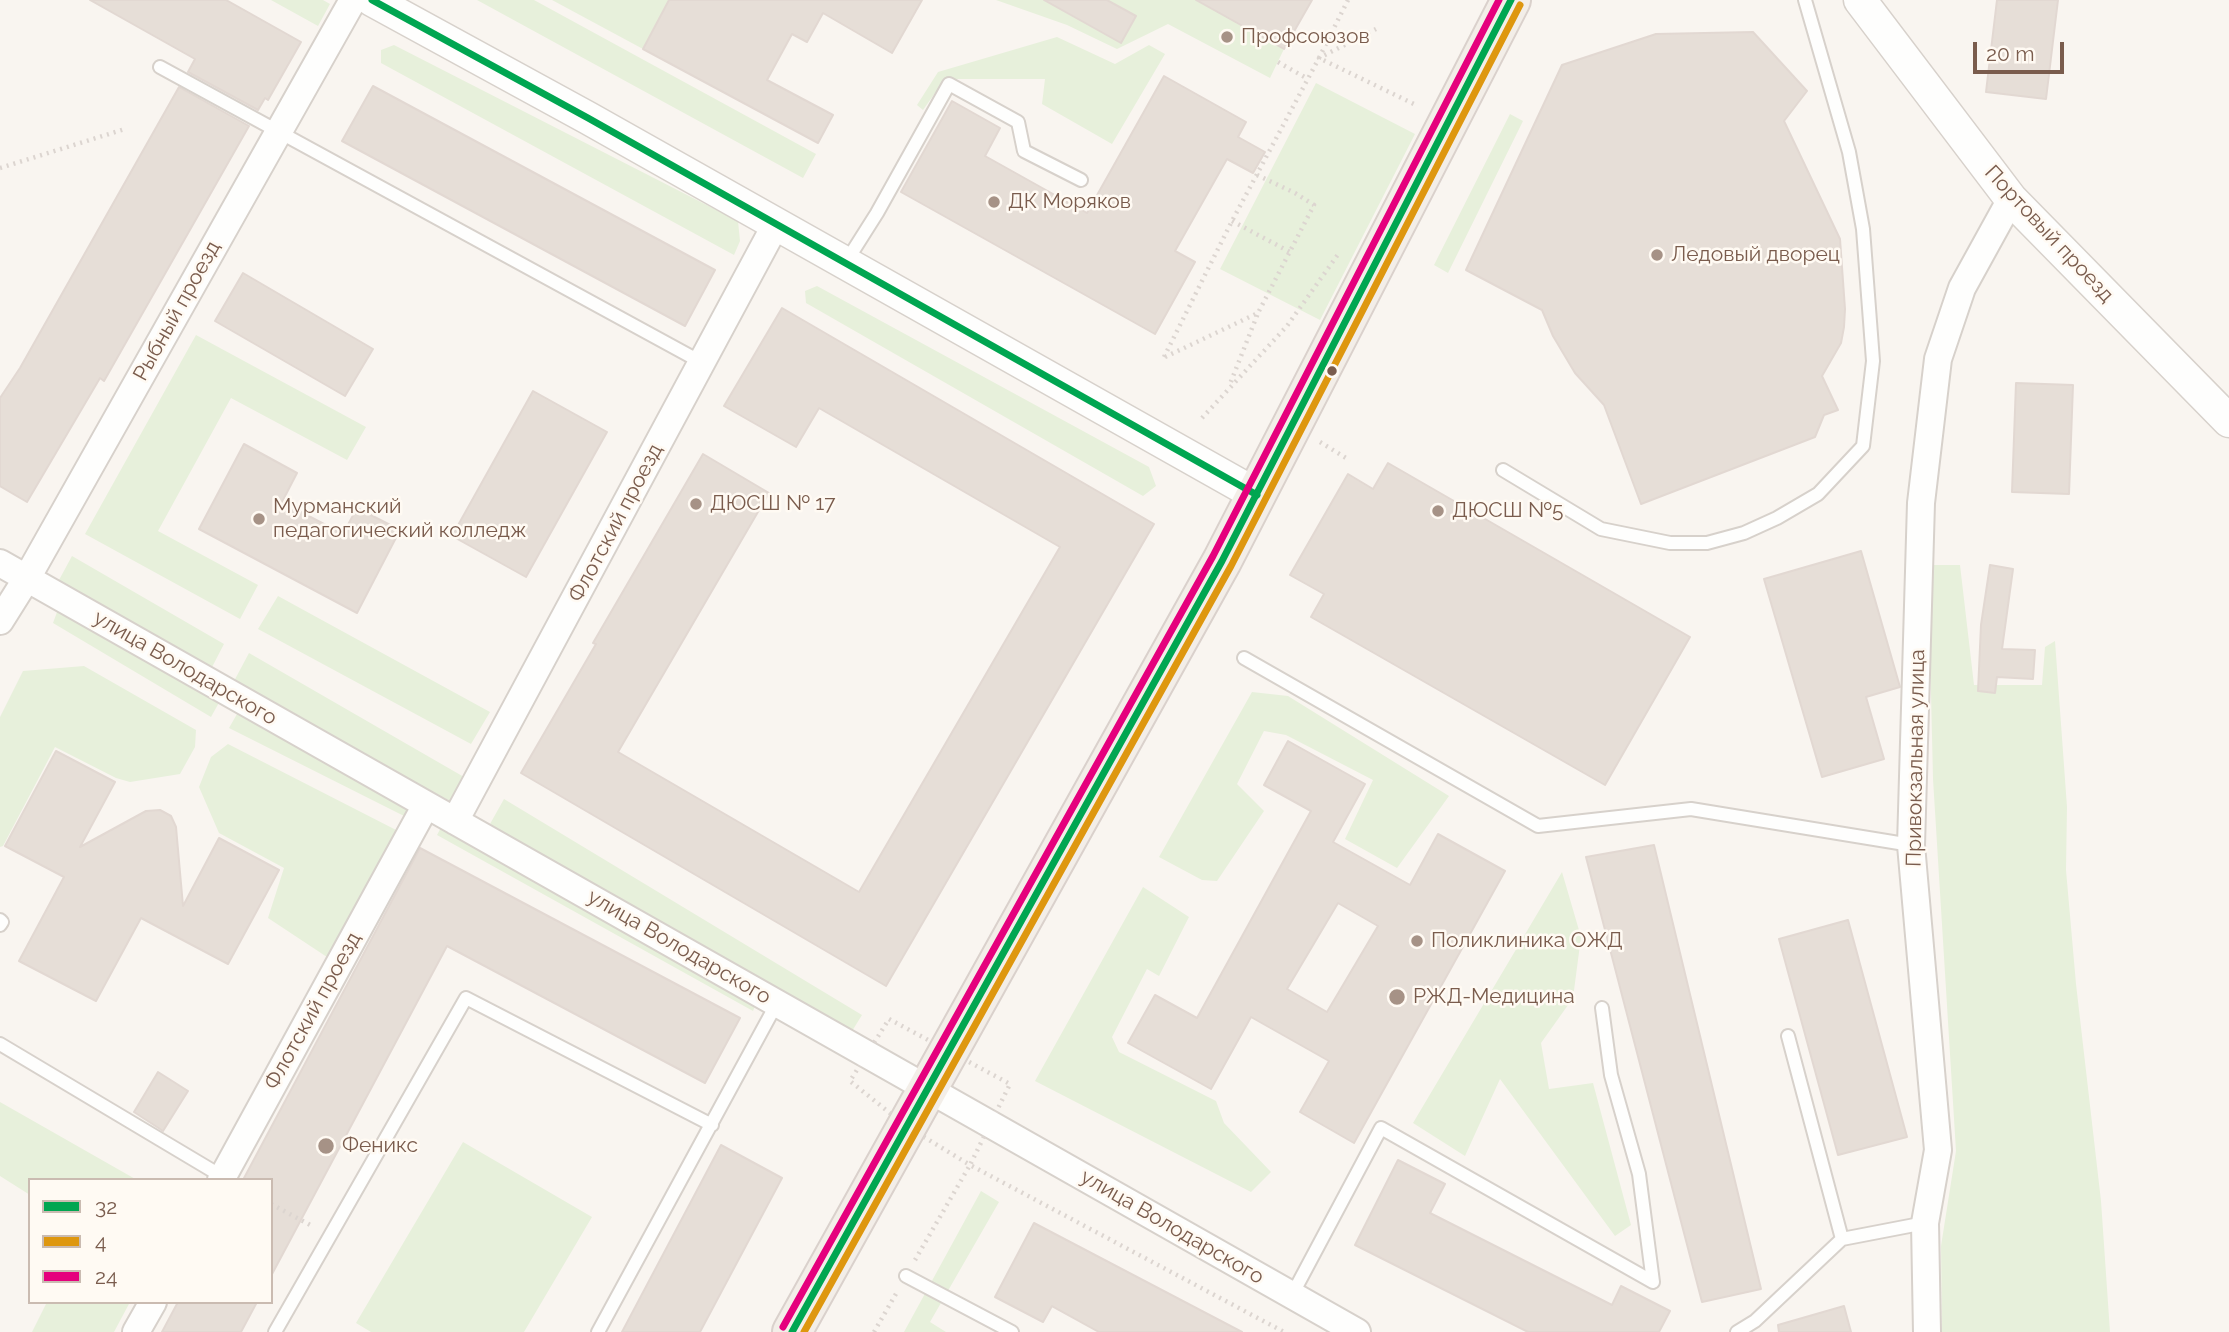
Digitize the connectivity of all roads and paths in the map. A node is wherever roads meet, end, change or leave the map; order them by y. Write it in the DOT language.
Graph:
graph roads {
  1 [pos="353,0"];
  2 [pos="372,0"];
  3 [pos="1349,0"];
  4 [pos="1511,0"];
  5 [pos="1805,0"];
  6 [pos="1860,0"];
  7 [pos="1376,29"];
  8 [pos="1319,58"];
  9 [pos="1278,62"];
  10 [pos="160,67"];
  11 [pos="1308,79"];
  12 [pos="1423,109"];
  13 [pos="125,129"];
  14 [pos="278,133"];
  15 [pos="0,168"];
  16 [pos="1257,175"];
  17 [pos="1081,180"];
  18 [pos="2011,199"];
  19 [pos="1232,221"];
  20 [pos="776,224"];
  21 [pos="1290,252"];
  22 [pos="845,263"];
  23 [pos="1258,313"];
  24 [pos="1287,326"];
  25 [pos="701,362"];
  26 [pos="1228,389"];
  27 [pos="1202,418"];
  28 [pos="2229,421"];
  29 [pos="1503,470"];
  30 [pos="1257,495"];
  31 [pos="0,563"];
  32 [pos="27,578"];
  33 [pos="0,621"];
  34 [pos="1244,658"];
  35 [pos="426,805"];
  36 [pos="455,821"];
  37 [pos="1911,845"];
  38 [pos="777,1003"];
  39 [pos="1602,1008"];
  40 [pos="1788,1036"];
  41 [pos="0,1044"];
  42 [pos="928,1088"];
  43 [pos="712,1125"];
  44 [pos="222,1178"];
  45 [pos="273,1205"];
  46 [pos="1925,1223"];
  47 [pos="330,1236"];
  48 [pos="1842,1239"];
  49 [pos="906,1276"];
  50 [pos="1292,1295"];
  51 [pos="152,1304"];
  52 [pos="1272,1326"];
  53 [pos="1757,1326"];
  54 [pos="136,1332"];
  55 [pos="275,1332"];
  56 [pos="598,1332"];
  57 [pos="792,1332"];
  58 [pos="874,1332"];
  59 [pos="1013,1332"];
  60 [pos="1269,1332"];
  61 [pos="1284,1332"];
  62 [pos="1357,1332"];
  63 [pos="1738,1332"];
  64 [pos="1927,1332"];
  1 -- 14 [label="street, Рыбный проезд"];
  2 -- 20 [label="street"];
  3 -- 8 [label="path"];
  4 -- 30 [label="main road"];
  5 -- 29 [label="lane"];
  6 -- 18 [label="street, Портовый проезд"];
  7 -- 8 [label="path"];
  8 -- 11 [label="path"];
  8 -- 12 [label="path"];
  9 -- 11 [label="path"];
  10 -- 14 [label="lane"];
  11 -- 16 [label="path"];
  13 -- 15 [label="path"];
  14 -- 25 [label="lane"];
  14 -- 32 [label="street, Рыбный проезд"];
  16 -- 19 [label="path"];
  16 -- 21 [label="path"];
  17 -- 22 [label="lane"];
  18 -- 28 [label="street, Портовый проезд"];
  18 -- 37 [label="street, Привокзальная улица"];
  19 -- 21 [label="path"];
  19 -- 23 [label="path"];
  20 -- 22 [label="street"];
  20 -- 25 [label="street, Флотский проезд"];
  21 -- 23 [label="path"];
  22 -- 30 [label="street"];
  23 -- 26 [label="path"];
  24 -- 26 [label="path"];
  25 -- 36 [label="street, Флотский проезд"];
  26 -- 27 [label="path"];
  30 -- 42 [label="main road"];
  31 -- 32 [label="street, улица Володарского"];
  32 -- 33 [label="street, Рыбный проезд"];
  32 -- 35 [label="street, улица Володарского"];
  34 -- 37 [label="lane"];
  35 -- 36 [label="street, улица Володарского"];
  35 -- 44 [label="street, Флотский проезд"];
  36 -- 38 [label="street, улица Володарского"];
  37 -- 46 [label="street, Привокзальная улица"];
  38 -- 42 [label="street, улица Володарского"];
  38 -- 43 [label="lane"];
  39 -- 50 [label="lane"];
  40 -- 48 [label="lane"];
  41 -- 44 [label="lane"];
  42 -- 50 [label="street, улица Володарского"];
  42 -- 57 [label="main road"];
  43 -- 47 [label="lane"];
  43 -- 56 [label="lane"];
  45 -- 47 [label="path"];
  46 -- 48 [label="lane"];
  46 -- 64 [label="street, Привокзальная улица"];
  47 -- 55 [label="lane"];
  48 -- 53 [label="lane"];
  49 -- 52 [label="path"];
  49 -- 58 [label="path"];
  49 -- 59 [label="lane"];
  50 -- 62 [label="street, улица Володарского"];
  51 -- 54 [label="street"];
  52 -- 60 [label="path"];
  52 -- 61 [label="path"];
  53 -- 63 [label="lane"];
}
